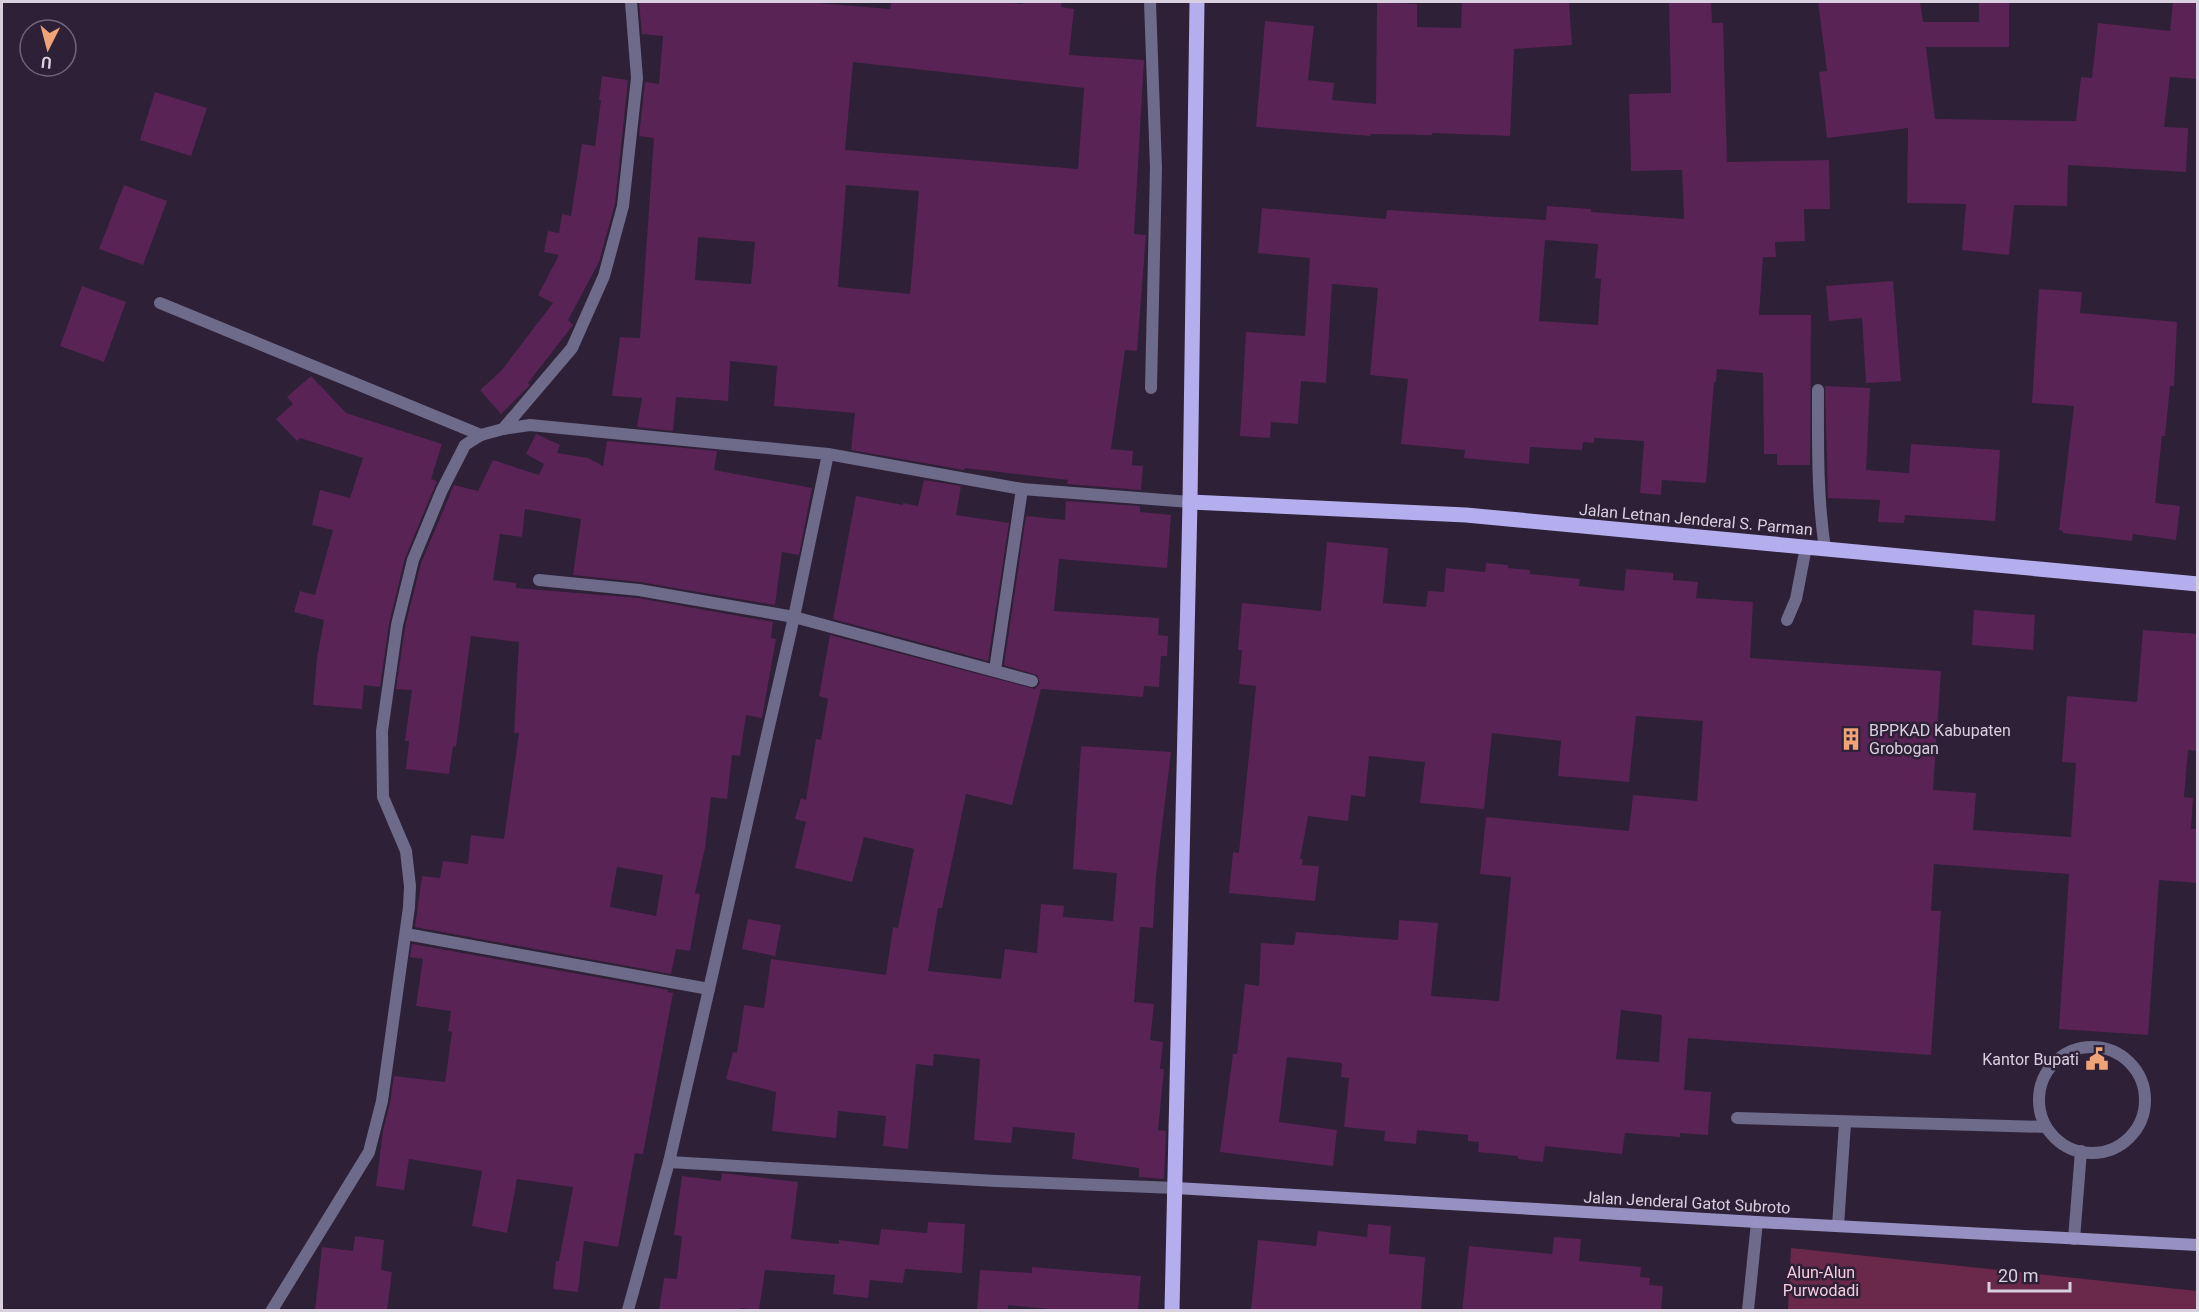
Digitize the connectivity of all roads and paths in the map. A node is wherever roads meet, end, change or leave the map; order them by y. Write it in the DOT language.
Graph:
graph roads {
  1 [pos="631,2"];
  2 [pos="1150,2"];
  3 [pos="1197,2"];
  4 [pos="160,303"];
  5 [pos="1151,388"];
  6 [pos="1818,390"];
  7 [pos="503,429"];
  8 [pos="481,435"];
  9 [pos="828,454"];
  10 [pos="1023,489"];
  11 [pos="1190,502"];
  12 [pos="1806,547"];
  13 [pos="1825,549"];
  14 [pos="539,580"];
  15 [pos="2198,584"];
  16 [pos="794,617"];
  17 [pos="1787,620"];
  18 [pos="995,670"];
  19 [pos="1032,681"];
  20 [pos="406,934"];
  21 [pos="709,989"];
  22 [pos="1737,1118"];
  23 [pos="1845,1123"];
  24 [pos="2046,1127"];
  25 [pos="2081,1151"];
  26 [pos="669,1162"];
  27 [pos="1176,1188"];
  28 [pos="1757,1222"];
  29 [pos="1838,1226"];
  30 [pos="2074,1239"];
  31 [pos="2198,1245"];
  32 [pos="272,1311"];
  33 [pos="628,1311"];
  34 [pos="1172,1311"];
  35 [pos="1748,1311"];
  1 -- 7 [label="street"];
  2 -- 5 [label="street"];
  3 -- 11 [label="main road"];
  4 -- 8 [label="street"];
  6 -- 13 [label="street"];
  7 -- 8 [label="street"];
  7 -- 9 [label="street"];
  8 -- 20 [label="street"];
  9 -- 10 [label="street"];
  9 -- 16 [label="street"];
  10 -- 11 [label="street"];
  10 -- 18 [label="street"];
  11 -- 12 [label="main road, Jalan Letnan Jenderal S. Parman"];
  11 -- 27 [label="main road"];
  12 -- 13 [label="main road, Jalan Letnan Jenderal S. Parman"];
  12 -- 17 [label="street"];
  13 -- 15 [label="main road, Jalan Letnan Jenderal S. Parman"];
  14 -- 16 [label="street"];
  16 -- 18 [label="street"];
  16 -- 21 [label="street"];
  18 -- 19 [label="street"];
  20 -- 21 [label="street"];
  20 -- 32 [label="street"];
  21 -- 26 [label="street"];
  22 -- 23 [label="street"];
  23 -- 24 [label="street"];
  23 -- 29 [label="street"];
  24 -- 25 [label="street"];
  24 -- 25 [label="street"];
  25 -- 30 [label="street"];
  26 -- 27 [label="street"];
  26 -- 33 [label="street"];
  27 -- 28 [label="main road, Jalan Jenderal Gatot Subroto"];
  27 -- 34 [label="main road"];
  28 -- 29 [label="main road, Jalan Jenderal Gatot Subroto"];
  28 -- 35 [label="street"];
  29 -- 30 [label="main road, Jalan Jenderal Gatot Subroto"];
  30 -- 31 [label="main road, Jalan Jenderal Gatot Subroto"];
}
